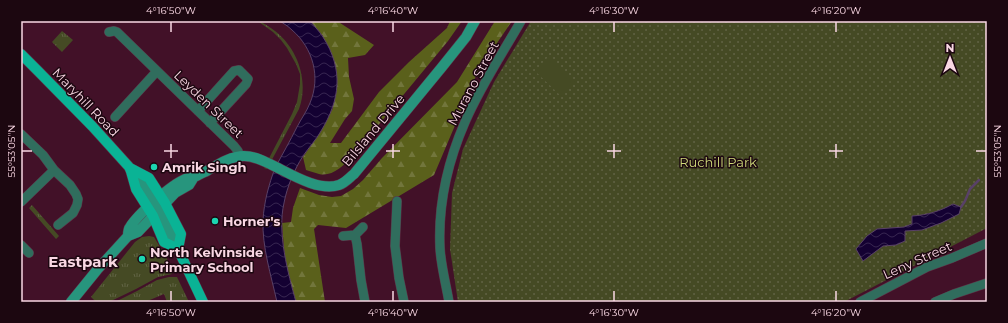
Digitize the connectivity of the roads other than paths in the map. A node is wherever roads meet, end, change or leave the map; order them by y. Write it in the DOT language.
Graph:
graph roads {
  1 [pos="475,21"];
  2 [pos="521,21"];
  3 [pos="109,32"];
  4 [pos="21,54"];
  5 [pos="157,71"];
  6 [pos="198,111"];
  7 [pos="115,117"];
  8 [pos="210,123"];
  9 [pos="21,134"];
  10 [pos="239,156"];
  11 [pos="130,168"];
  12 [pos="54,170"];
  13 [pos="397,201"];
  14 [pos="21,202"];
  15 [pos="157,206"];
  16 [pos="58,226"];
  17 [pos="364,227"];
  18 [pos="355,235"];
  19 [pos="343,236"];
  20 [pos="987,243"];
  21 [pos="21,245"];
  22 [pos="178,249"];
  23 [pos="29,253"];
  24 [pos="987,283"];
  25 [pos="71,302"];
  26 [pos="203,302"];
  27 [pos="364,302"];
  28 [pos="404,302"];
  29 [pos="449,302"];
  30 [pos="860,302"];
  31 [pos="935,302"];
  1 -- 10 [label="main road, Bilsland Drive"];
  2 -- 29 [label="street, Murano Street"];
  3 -- 5 [label="street, Leyden Street"];
  4 -- 11 [label="main road, Maryhill Road"];
  5 -- 6 [label="street, Leyden Street"];
  5 -- 7 [label="street"];
  6 -- 8 [label="street, Leyden Street"];
  6 -- 8 [label="street"];
  8 -- 10 [label="street, Leyden Street"];
  9 -- 12 [label="street"];
  10 -- 15 [label="main road, Bilsland Drive"];
  11 -- 15 [label="main road, Maryhill Road"];
  11 -- 15 [label="main road, Maryhill Road"];
  12 -- 14 [label="street"];
  12 -- 16 [label="street"];
  13 -- 28 [label="street"];
  15 -- 22 [label="main road, Maryhill Road"];
  15 -- 22 [label="main road, Maryhill Road"];
  15 -- 25 [label="main road, Bilsland Drive"];
  17 -- 18 [label="street"];
  18 -- 19 [label="street"];
  18 -- 27 [label="street"];
  20 -- 30 [label="street, Leny Street"];
  21 -- 23 [label="street"];
  22 -- 26 [label="main road, Maryhill Road"];
  24 -- 31 [label="street"];
}
